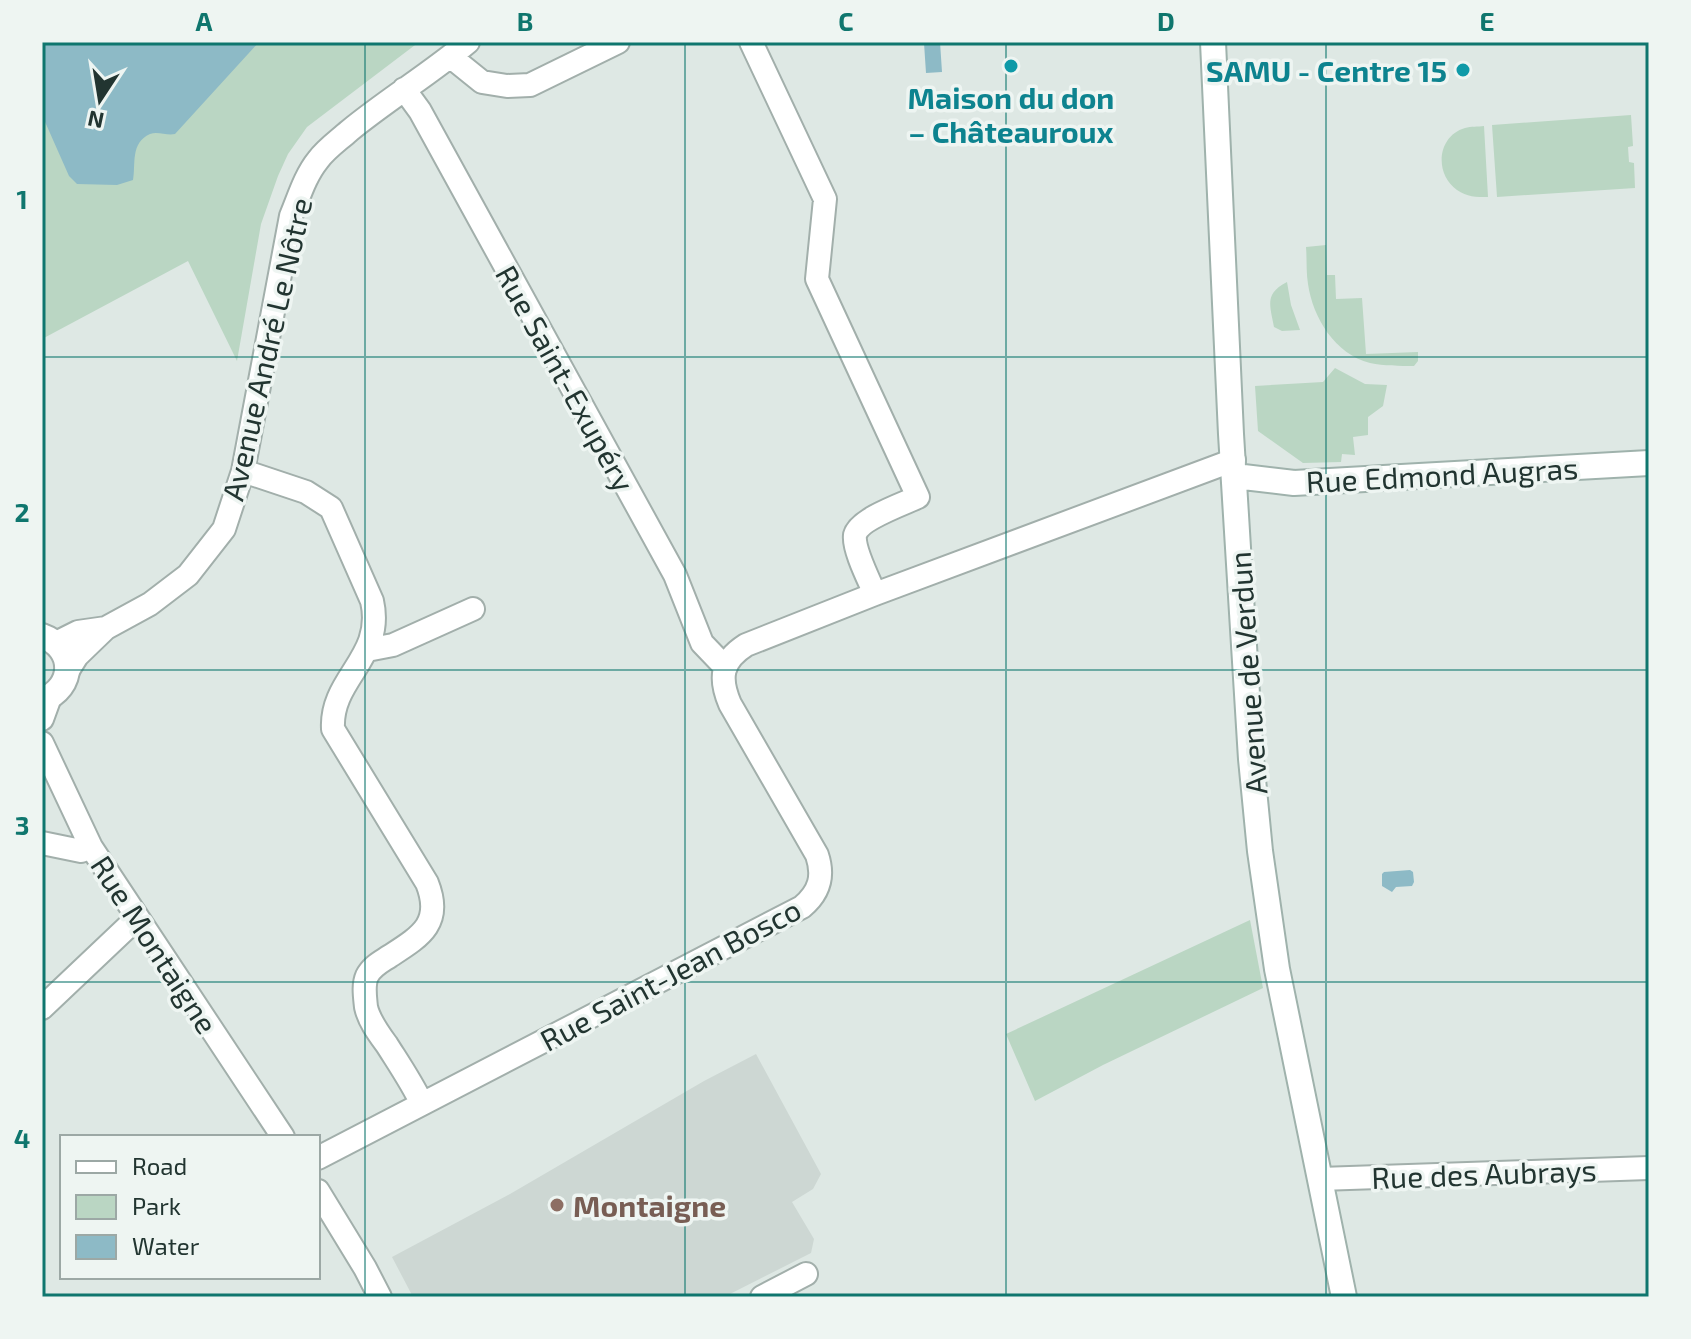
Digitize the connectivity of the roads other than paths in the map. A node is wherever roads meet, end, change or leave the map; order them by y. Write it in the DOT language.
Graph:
graph roads {
  1 [pos="468,42"];
  2 [pos="618,42"];
  3 [pos="751,42"];
  4 [pos="1213,42"];
  5 [pos="451,57"];
  6 [pos="404,89"];
  7 [pos="1649,463"];
  8 [pos="1234,468"];
  9 [pos="243,471"];
  10 [pos="875,594"];
  11 [pos="473,609"];
  12 [pos="106,628"];
  13 [pos="49,639"];
  14 [pos="367,650"];
  15 [pos="725,667"];
  16 [pos="67,672"];
  17 [pos="45,705"];
  18 [pos="42,743"];
  19 [pos="42,843"];
  20 [pos="91,847"];
  21 [pos="137,918"];
  22 [pos="42,1008"];
  23 [pos="422,1104"];
  24 [pos="282,1135"];
  25 [pos="320,1157"];
  26 [pos="1649,1168"];
  27 [pos="1320,1179"];
  28 [pos="320,1194"];
  29 [pos="806,1274"];
  30 [pos="380,1297"];
  31 [pos="762,1297"];
  32 [pos="1344,1297"];
  1 -- 5 [label="street, Avenue André Le Nôtre"];
  2 -- 5 [label="street"];
  3 -- 10 [label="street"];
  4 -- 8 [label="main road, Avenue de Verdun"];
  5 -- 6 [label="street, Avenue André Le Nôtre"];
  6 -- 9 [label="street, Avenue André Le Nôtre"];
  6 -- 15 [label="street, Rue Saint-Exupéry"];
  7 -- 8 [label="main road, Rue Edmond Augras"];
  8 -- 10 [label="street"];
  8 -- 27 [label="main road, Avenue de Verdun"];
  9 -- 12 [label="street, Avenue André Le Nôtre"];
  9 -- 14 [label="street"];
  10 -- 15 [label="street"];
  11 -- 14 [label="street"];
  12 -- 13 [label="street, Avenue André Le Nôtre"];
  12 -- 16 [label="street, Avenue André Le Nôtre"];
  13 -- 16 [label="main road"];
  14 -- 23 [label="street"];
  15 -- 23 [label="street, Rue Saint-Jean Bosco"];
  16 -- 17 [label="main road"];
  18 -- 20 [label="street, Rue Montaigne"];
  19 -- 20 [label="street"];
  20 -- 21 [label="street, Rue Montaigne"];
  21 -- 22 [label="street"];
  21 -- 24 [label="street, Rue Montaigne"];
  23 -- 25 [label="street, Rue Saint-Jean Bosco"];
  26 -- 27 [label="street, Rue des Aubrays"];
  27 -- 32 [label="main road, Avenue de Verdun"];
  28 -- 30 [label="street"];
  29 -- 31 [label="street"];
}
